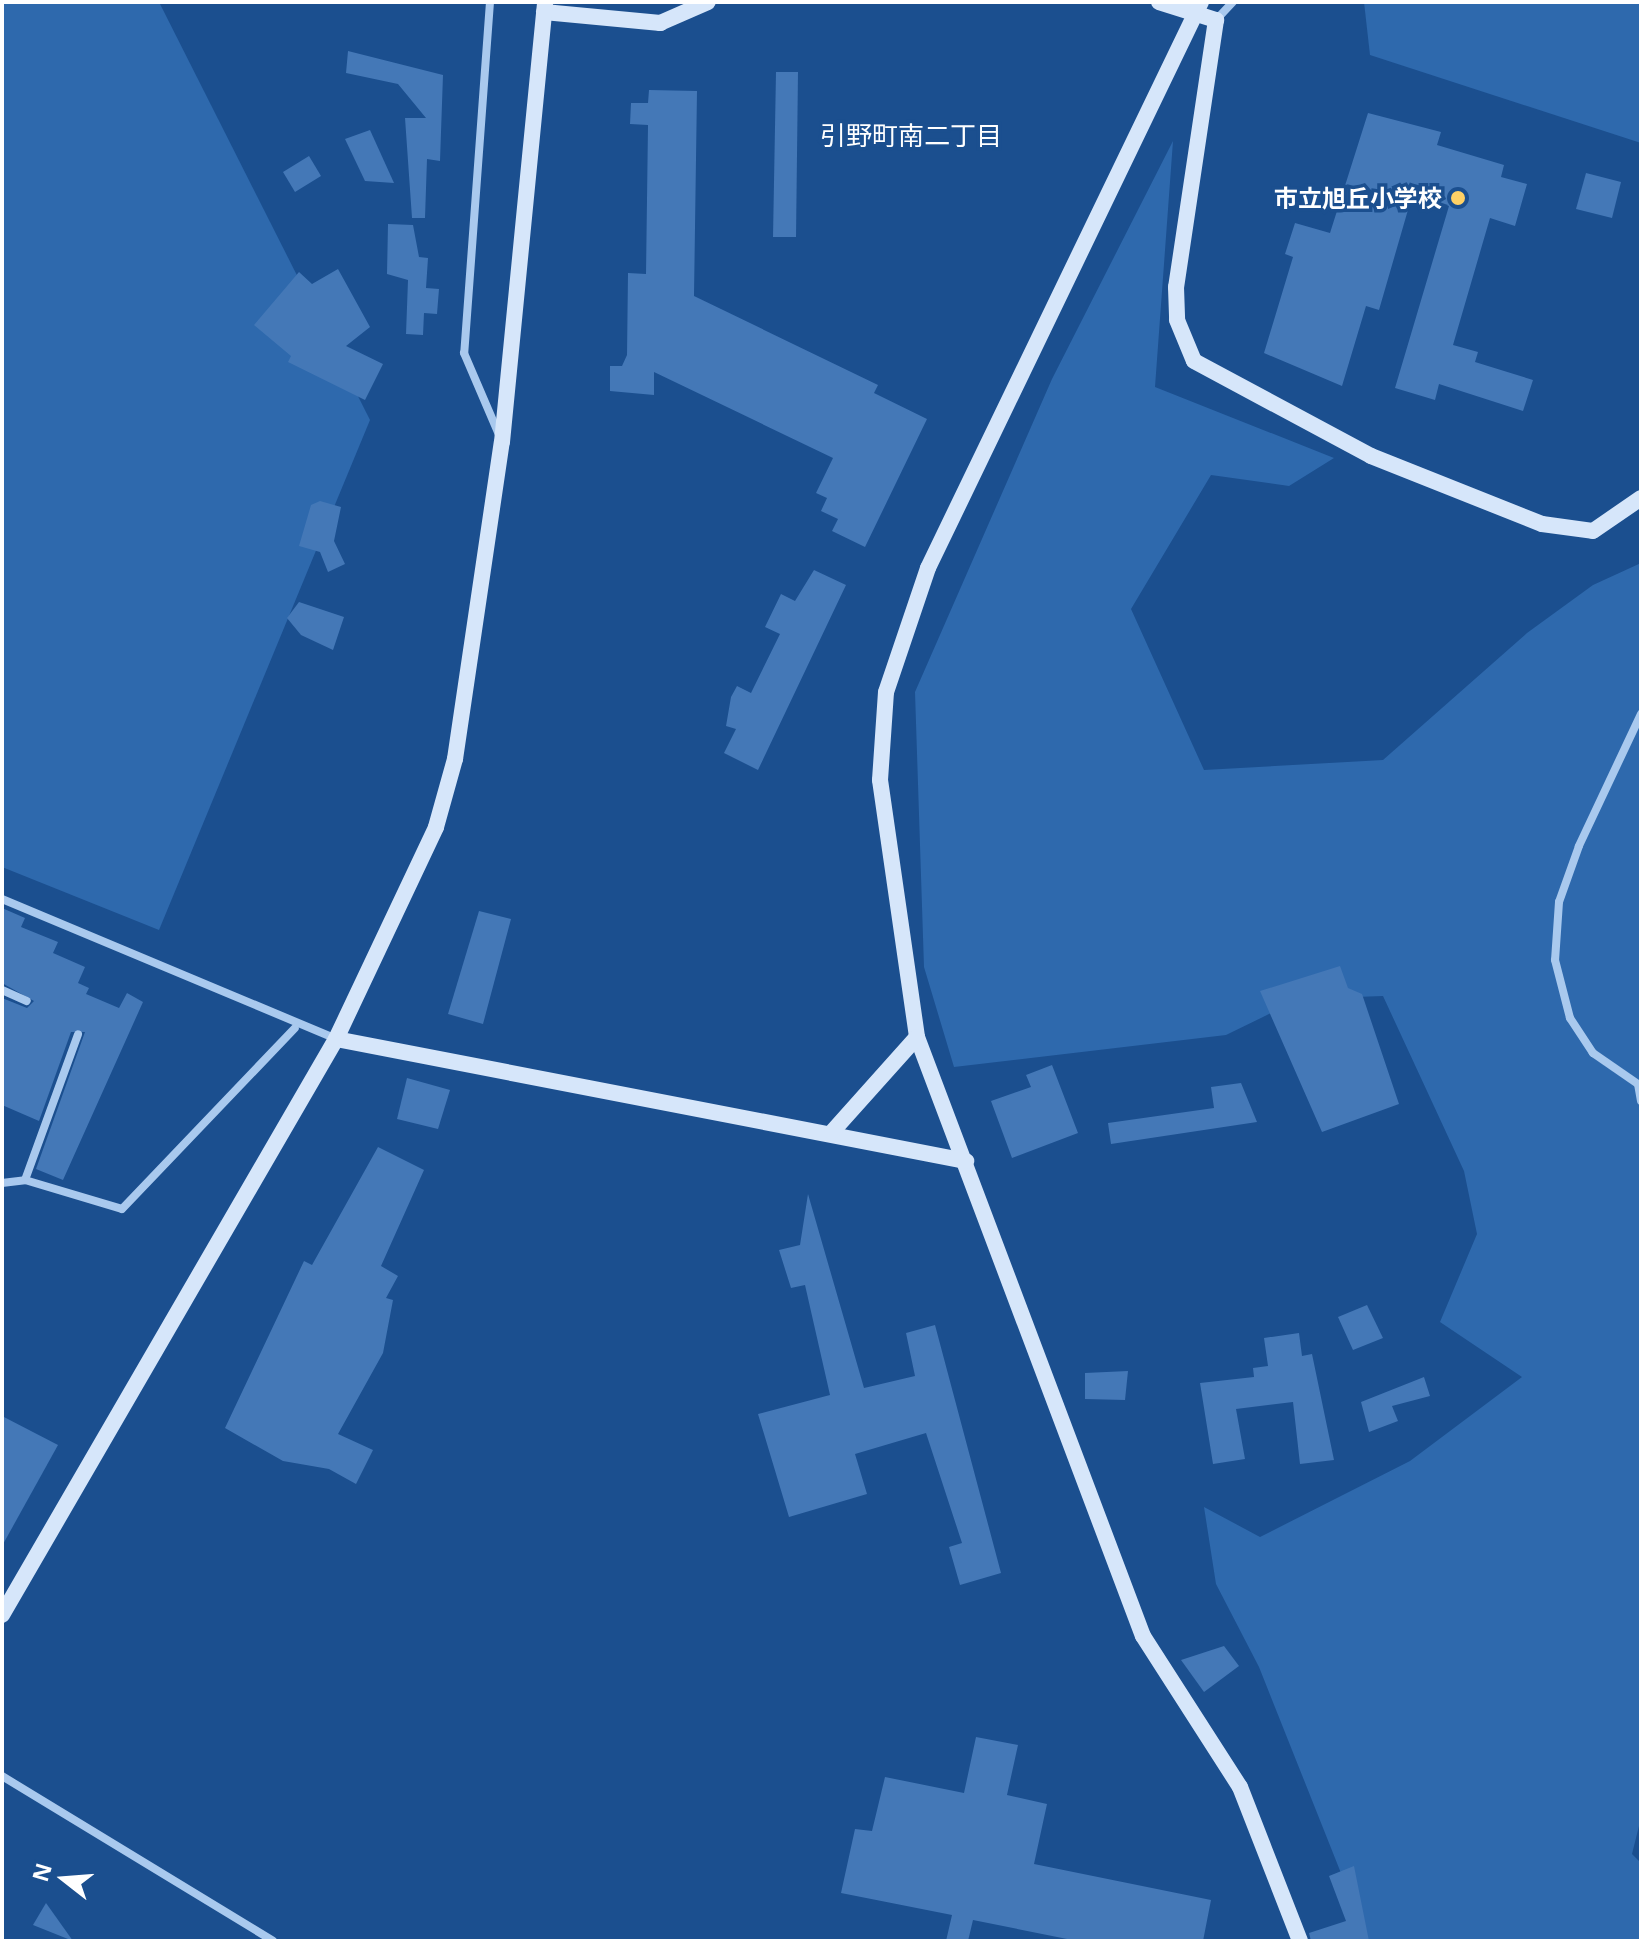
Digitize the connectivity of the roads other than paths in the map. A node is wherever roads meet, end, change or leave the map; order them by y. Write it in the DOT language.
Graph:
graph roads {
  1 [pos="490,2"];
  2 [pos="708,2"];
  3 [pos="1159,2"];
  4 [pos="1233,2"];
  5 [pos="545,7"];
  6 [pos="1199,8"];
  7 [pos="1216,20"];
  8 [pos="502,442"];
  9 [pos="1641,498"];
  10 [pos="1641,714"];
  11 [pos="2,899"];
  12 [pos="2,990"];
  13 [pos="27,1001"];
  14 [pos="295,1028"];
  15 [pos="78,1034"];
  16 [pos="917,1037"];
  17 [pos="336,1039"];
  18 [pos="1641,1101"];
  19 [pos="832,1132"];
  20 [pos="966,1161"];
  21 [pos="25,1180"];
  22 [pos="2,1183"];
  23 [pos="2,1615"];
  24 [pos="2,1776"];
  25 [pos="273,1941"];
  26 [pos="1300,1941"];
  1 -- 8 [label="street"];
  2 -- 5 [label="street"];
  3 -- 6 [label="street"];
  4 -- 7 [label="street"];
  5 -- 8 [label="street"];
  6 -- 7 [label="street"];
  6 -- 16 [label="street"];
  7 -- 9 [label="street"];
  8 -- 17 [label="street"];
  10 -- 18 [label="street"];
  11 -- 14 [label="street"];
  12 -- 13 [label="street"];
  14 -- 17 [label="street"];
  14 -- 21 [label="street"];
  15 -- 21 [label="street"];
  16 -- 19 [label="street"];
  16 -- 20 [label="street"];
  17 -- 19 [label="street"];
  17 -- 23 [label="street"];
  19 -- 20 [label="street"];
  20 -- 26 [label="street"];
  21 -- 22 [label="street"];
  24 -- 25 [label="street"];
}
